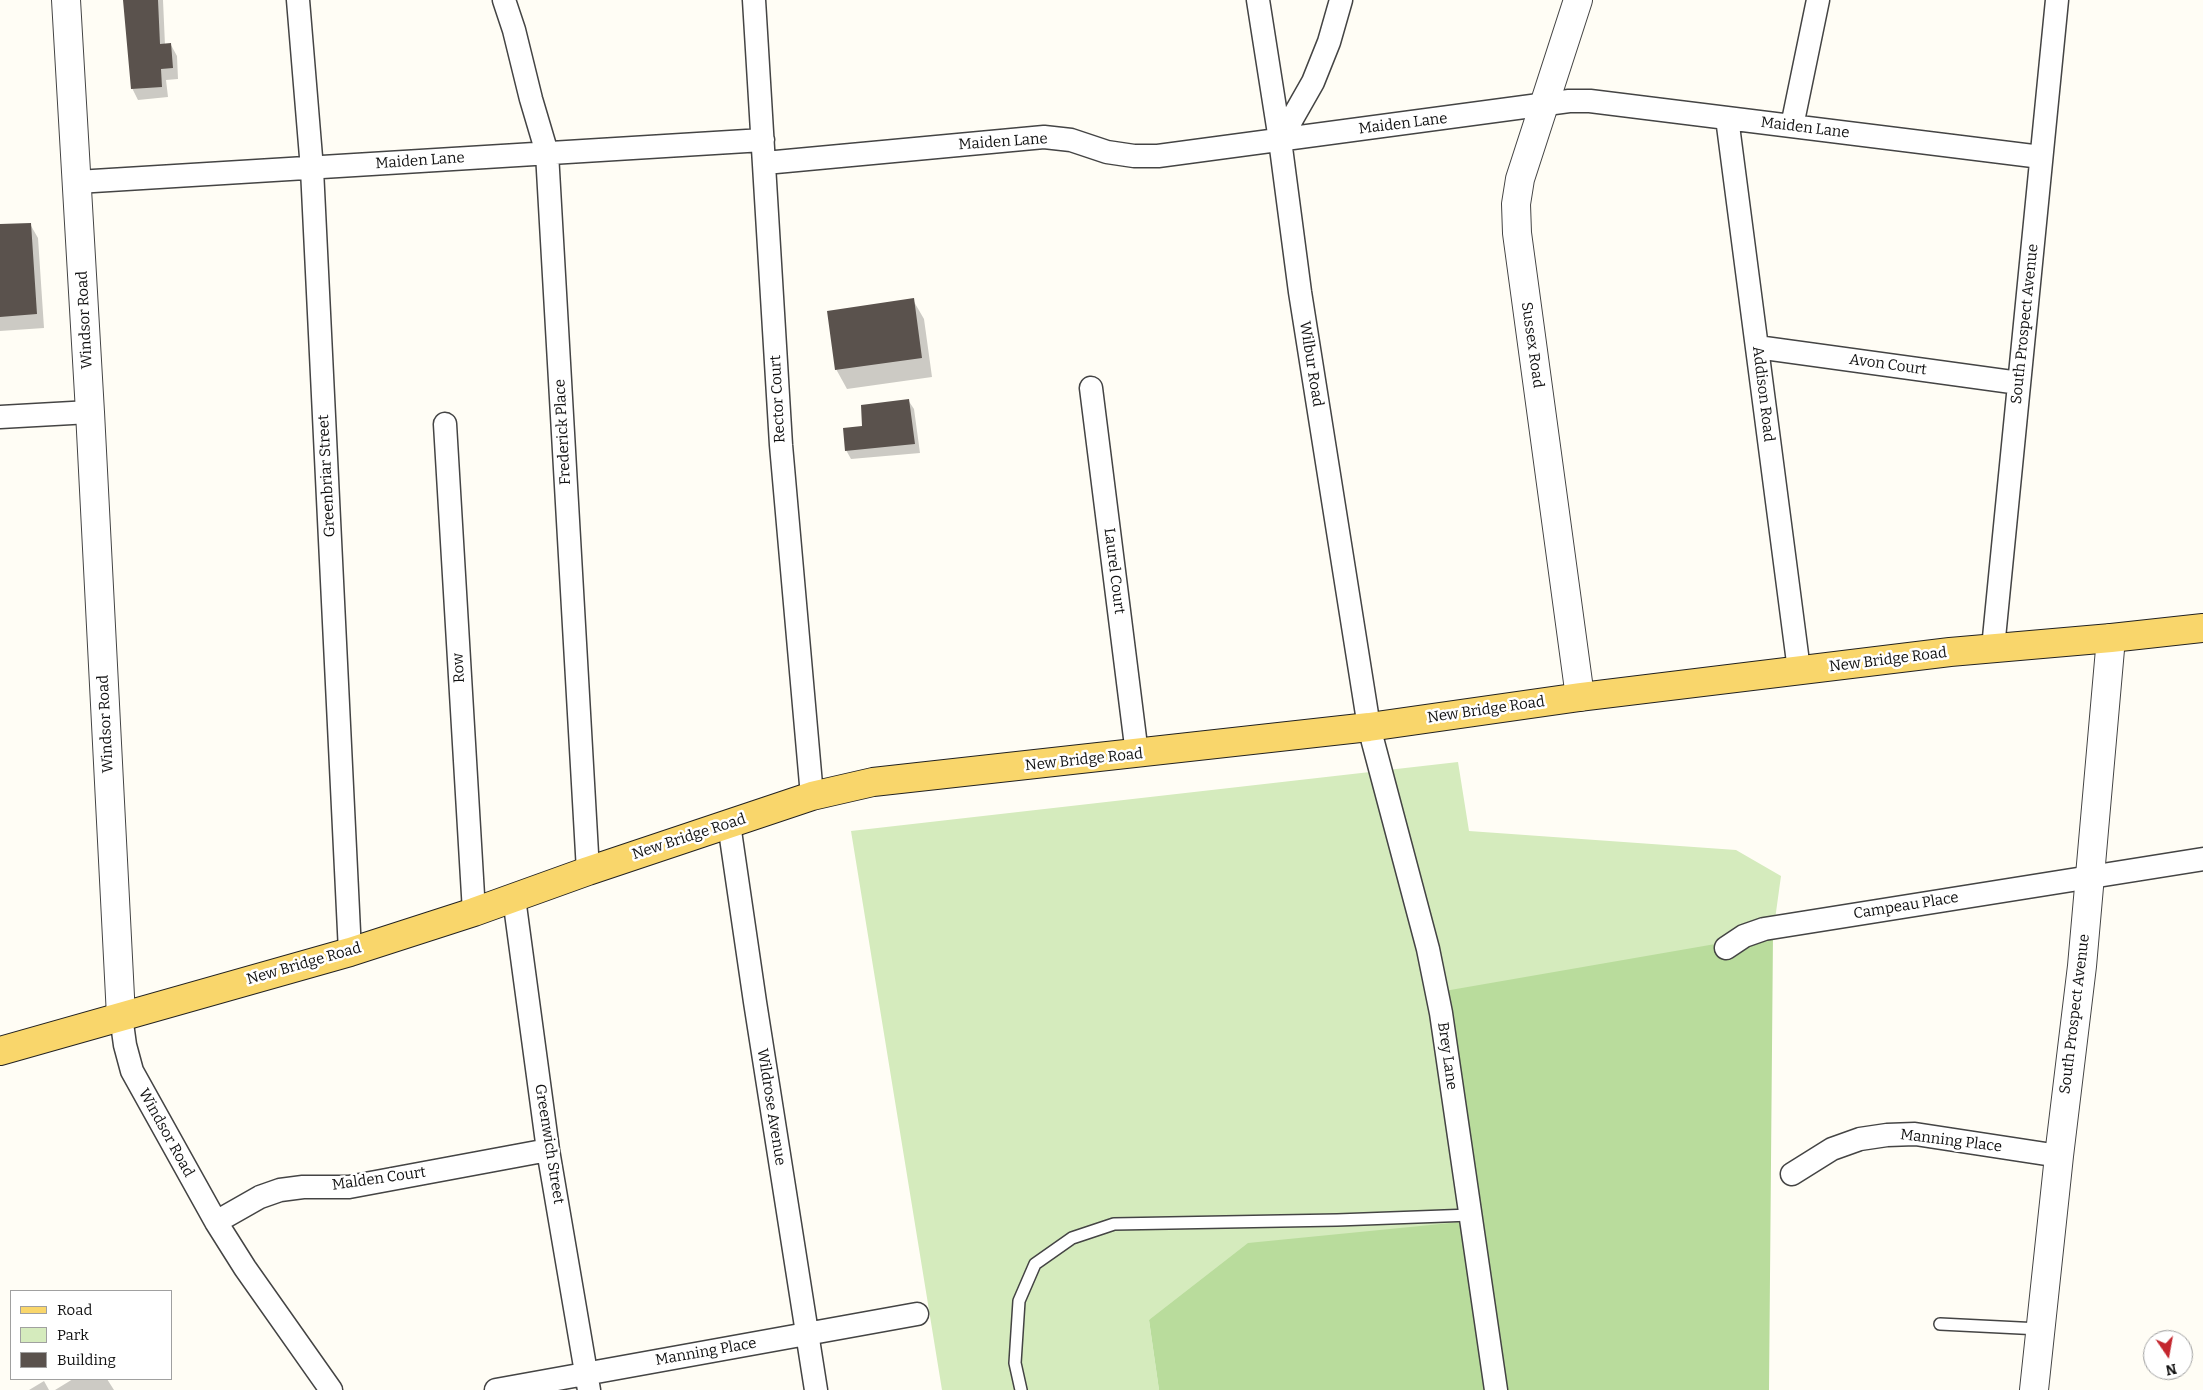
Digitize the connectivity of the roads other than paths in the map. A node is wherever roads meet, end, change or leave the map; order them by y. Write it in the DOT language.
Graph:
graph roads {
  1 [pos="66,0"];
  2 [pos="298,0"];
  3 [pos="504,0"];
  4 [pos="754,0"];
  5 [pos="1258,0"];
  6 [pos="1342,0"];
  7 [pos="1578,0"];
  8 [pos="1818,0"];
  9 [pos="2057,0"];
  10 [pos="1544,106"];
  11 [pos="1727,118"];
  12 [pos="1792,126"];
  13 [pos="763,140"];
  14 [pos="1280,140"];
  15 [pos="547,153"];
  16 [pos="2042,157"];
  17 [pos="765,162"];
  18 [pos="312,169"];
  19 [pos="77,182"];
  20 [pos="1757,347"];
  21 [pos="2019,383"];
  22 [pos="1092,388"];
  23 [pos="90,412"];
  24 [pos="0,417"];
  25 [pos="445,424"];
  26 [pos="2203,628"];
  27 [pos="2111,638"];
  28 [pos="1993,648"];
  29 [pos="1799,670"];
  30 [pos="1580,696"];
  31 [pos="1369,727"];
  32 [pos="1137,754"];
  33 [pos="812,796"];
  34 [pos="729,824"];
  35 [pos="2203,859"];
  36 [pos="588,871"];
  37 [pos="2090,877"];
  38 [pos="514,898"];
  39 [pos="474,912"];
  40 [pos="1726,948"];
  41 [pos="350,952"];
  42 [pos="120,1016"];
  43 [pos="0,1051"];
  44 [pos="548,1150"];
  45 [pos="2059,1156"];
  46 [pos="1792,1174"];
  47 [pos="1471,1215"];
  48 [pos="216,1222"];
  49 [pos="917,1314"];
  50 [pos="1940,1324"];
  51 [pos="2040,1329"];
  52 [pos="806,1334"];
  53 [pos="587,1382"];
  54 [pos="331,1390"];
  55 [pos="496,1390"];
  56 [pos="816,1390"];
  57 [pos="1021,1390"];
  58 [pos="1496,1390"];
  59 [pos="2034,1390"];
  1 -- 19 [label="street, Windsor Road"];
  2 -- 18 [label="street, Greenbriar Street"];
  3 -- 15 [label="street, Frederick Place"];
  4 -- 13 [label="street, Rector Court"];
  5 -- 14 [label="street, Wilbur Road"];
  6 -- 14 [label="street"];
  7 -- 10 [label="street, Sussex Road"];
  8 -- 12 [label="street"];
  9 -- 16 [label="street, South Prospect Avenue"];
  10 -- 11 [label="street, Maiden Lane"];
  10 -- 14 [label="street, Maiden Lane"];
  10 -- 30 [label="street, Sussex Road"];
  11 -- 12 [label="street, Maiden Lane"];
  11 -- 20 [label="street, Addison Road"];
  12 -- 16 [label="street, Maiden Lane"];
  13 -- 15 [label="street, Maiden Lane"];
  13 -- 17 [label="street, Rector Court"];
  14 -- 17 [label="street, Maiden Lane"];
  14 -- 31 [label="street, Wilbur Road"];
  15 -- 18 [label="street, Maiden Lane"];
  15 -- 36 [label="street, Frederick Place"];
  16 -- 21 [label="street, South Prospect Avenue"];
  17 -- 33 [label="street, Rector Court"];
  18 -- 19 [label="street, Maiden Lane"];
  18 -- 41 [label="street, Greenbriar Street"];
  19 -- 23 [label="street, Windsor Road"];
  20 -- 21 [label="street, Avon Court"];
  20 -- 29 [label="street, Addison Road"];
  21 -- 28 [label="street, South Prospect Avenue"];
  22 -- 32 [label="street, Laurel Court"];
  23 -- 24 [label="street"];
  23 -- 42 [label="street, Windsor Road"];
  25 -- 39 [label="street, Row"];
  26 -- 27 [label="main road, New Bridge Road"];
  27 -- 28 [label="main road, New Bridge Road"];
  27 -- 37 [label="street, South Prospect Avenue"];
  28 -- 29 [label="main road, New Bridge Road"];
  29 -- 30 [label="main road, New Bridge Road"];
  30 -- 31 [label="main road, New Bridge Road"];
  31 -- 32 [label="main road, New Bridge Road"];
  31 -- 47 [label="street, Brey Lane"];
  32 -- 33 [label="main road, New Bridge Road"];
  33 -- 34 [label="main road, New Bridge Road"];
  34 -- 36 [label="main road, New Bridge Road"];
  34 -- 52 [label="street, Wildrose Avenue"];
  35 -- 37 [label="street, Campeau Place"];
  36 -- 38 [label="main road, New Bridge Road"];
  37 -- 40 [label="street, Campeau Place"];
  37 -- 45 [label="street, South Prospect Avenue"];
  38 -- 39 [label="main road, New Bridge Road"];
  38 -- 44 [label="street, Greenwich Street"];
  39 -- 41 [label="main road, New Bridge Road"];
  41 -- 42 [label="main road, New Bridge Road"];
  42 -- 43 [label="main road, New Bridge Road"];
  42 -- 48 [label="street, Windsor Road"];
  44 -- 48 [label="street, Malden Court"];
  44 -- 53 [label="street, Greenwich Street"];
  45 -- 46 [label="street, Manning Place"];
  45 -- 51 [label="street, South Prospect Avenue"];
  47 -- 57 [label="lane"];
  47 -- 58 [label="street, Brey Lane"];
  48 -- 54 [label="street, Windsor Road"];
  49 -- 52 [label="street, Manning Place"];
  50 -- 51 [label="lane"];
  51 -- 59 [label="street, South Prospect Avenue"];
  52 -- 53 [label="street, Manning Place"];
  52 -- 56 [label="street, Wildrose Avenue"];
  53 -- 55 [label="street, Manning Place"];
}
